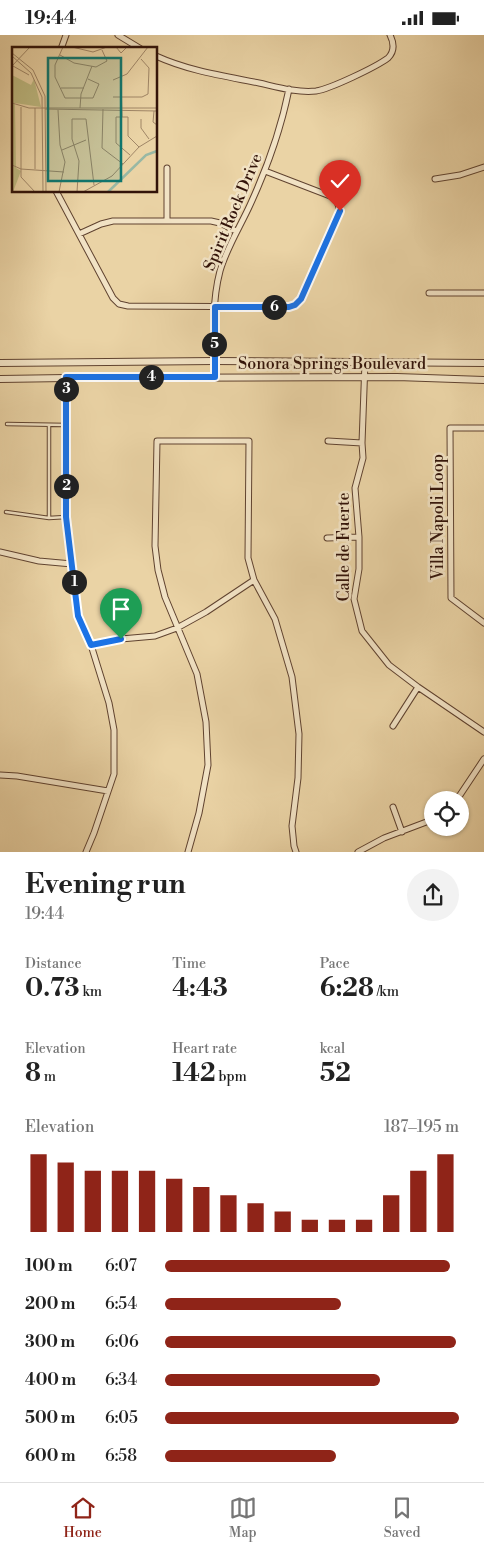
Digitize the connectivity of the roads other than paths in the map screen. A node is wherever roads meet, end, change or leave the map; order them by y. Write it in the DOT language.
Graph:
graph roads {
  1 [pos="66,35"];
  2 [pos="118,35"];
  3 [pos="390,35"];
  4 [pos="61,47"];
  5 [pos="138,47"];
  6 [pos="158,57"];
  7 [pos="289,89"];
  8 [pos="167,167"];
  9 [pos="484,167"];
  10 [pos="265,171"];
  11 [pos="435,179"];
  12 [pos="57,193"];
  13 [pos="167,221"];
  14 [pos="236,231"];
  15 [pos="79,234"];
  16 [pos="430,293"];
  17 [pos="484,293"];
  18 [pos="215,307"];
  19 [pos="214,361"];
  20 [pos="364,362"];
  21 [pos="0,363"];
  22 [pos="484,363"];
  23 [pos="66,377"];
  24 [pos="215,377"];
  25 [pos="364,377"];
  26 [pos="0,379"];
  27 [pos="484,380"];
  28 [pos="7,424"];
  29 [pos="50,425"];
  30 [pos="66,425"];
  31 [pos="484,429"];
  32 [pos="328,441"];
  33 [pos="362,443"];
  34 [pos="6,512"];
  35 [pos="66,517"];
  36 [pos="49,519"];
  37 [pos="358,537"];
  38 [pos="327,538"];
  39 [pos="0,552"];
  40 [pos="72,564"];
  41 [pos="254,580"];
  42 [pos="484,623"];
  43 [pos="177,628"];
  44 [pos="91,645"];
  45 [pos="418,687"];
  46 [pos="393,726"];
  47 [pos="484,732"];
  48 [pos="484,759"];
  49 [pos="0,775"];
  50 [pos="108,791"];
  51 [pos="463,791"];
  52 [pos="392,807"];
  53 [pos="424,823"];
  54 [pos="402,832"];
  55 [pos="86,852"];
  56 [pos="188,852"];
  57 [pos="296,852"];
  58 [pos="358,852"];
  1 -- 4 [label="street"];
  2 -- 5 [label="street"];
  3 -- 7 [label="street"];
  6 -- 7 [label="street"];
  7 -- 10 [label="street, Spirit Rock Drive"];
  8 -- 13 [label="street"];
  9 -- 11 [label="street"];
  10 -- 14 [label="street, Spirit Rock Drive"];
  10 -- 18 [label="street"];
  12 -- 15 [label="street"];
  13 -- 14 [label="street"];
  13 -- 15 [label="street"];
  14 -- 18 [label="street, Spirit Rock Drive"];
  15 -- 18 [label="street"];
  16 -- 17 [label="street"];
  18 -- 19 [label="street, Spirit Rock Drive"];
  19 -- 20 [label="street, Sonora Springs Boulevard"];
  19 -- 21 [label="street, Sonora Springs Boulevard"];
  19 -- 24 [label="street, Spirit Rock Drive"];
  20 -- 22 [label="street, Sonora Springs Boulevard"];
  20 -- 25 [label="street, Calle de Fuerte"];
  23 -- 24 [label="street, Sonora Springs Boulevard"];
  23 -- 26 [label="street, Sonora Springs Boulevard"];
  23 -- 30 [label="street"];
  24 -- 25 [label="street, Sonora Springs Boulevard"];
  25 -- 27 [label="street, Sonora Springs Boulevard"];
  25 -- 33 [label="street, Calle de Fuerte"];
  28 -- 29 [label="lane"];
  29 -- 30 [label="lane"];
  29 -- 36 [label="lane"];
  30 -- 35 [label="street"];
  31 -- 42 [label="street, Villa Napoli Loop"];
  32 -- 33 [label="street"];
  33 -- 37 [label="street, Calle de Fuerte"];
  34 -- 36 [label="lane"];
  35 -- 36 [label="lane"];
  35 -- 40 [label="street"];
  37 -- 38 [label="street"];
  37 -- 45 [label="street, Calle de Fuerte"];
  39 -- 40 [label="street"];
  40 -- 44 [label="street"];
  41 -- 43 [label="street"];
  41 -- 43 [label="street"];
  41 -- 57 [label="street"];
  43 -- 44 [label="street"];
  43 -- 56 [label="street"];
  44 -- 50 [label="street"];
  45 -- 46 [label="street"];
  45 -- 47 [label="street, Calle de Fuerte"];
  48 -- 51 [label="street"];
  49 -- 50 [label="street"];
  50 -- 55 [label="street"];
  52 -- 54 [label="street"];
  53 -- 54 [label="street"];
  54 -- 58 [label="street"];
}
